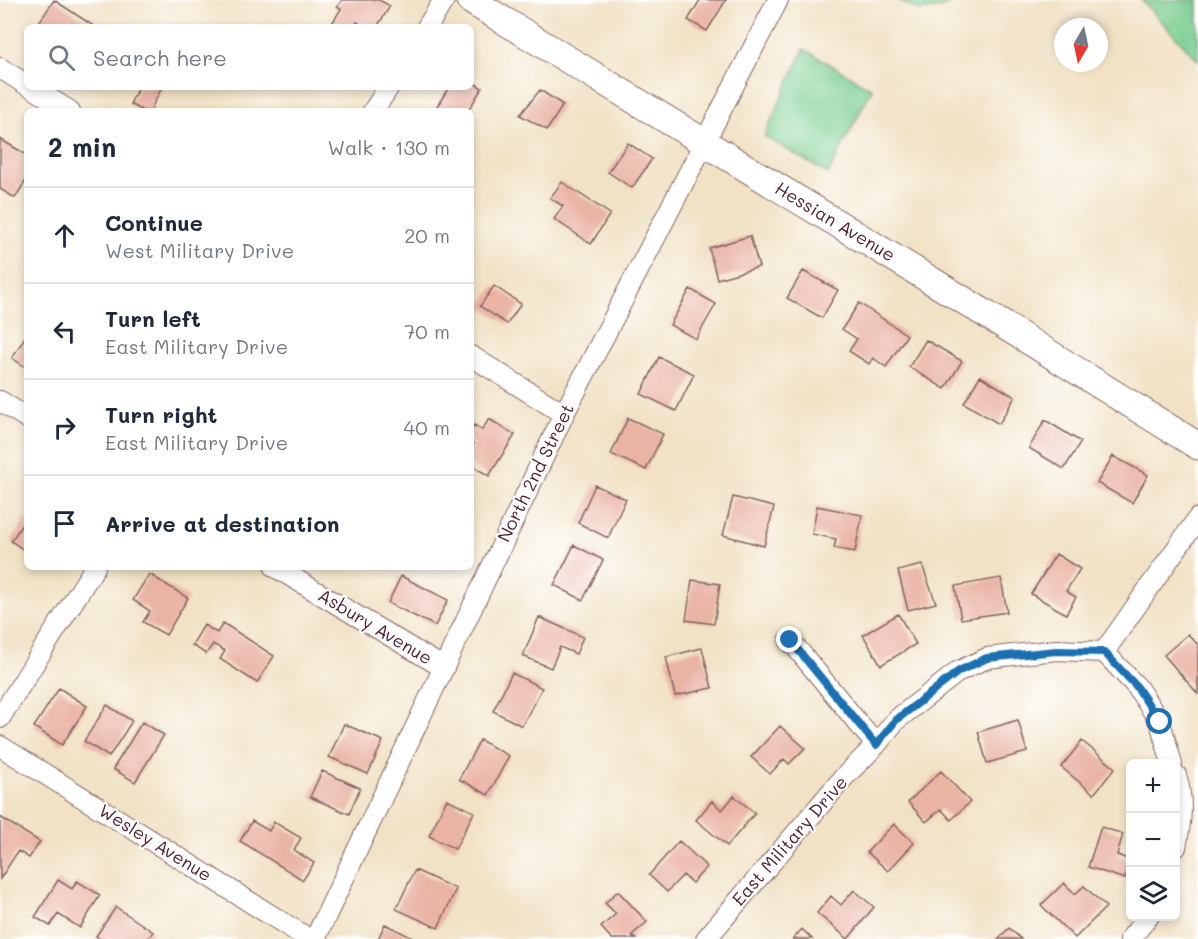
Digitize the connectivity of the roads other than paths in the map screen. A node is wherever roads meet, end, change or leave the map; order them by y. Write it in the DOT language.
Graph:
graph roads {
  1 [pos="444,0"];
  2 [pos="470,0"];
  3 [pos="778,0"];
  4 [pos="429,24"];
  5 [pos="0,68"];
  6 [pos="24,83"];
  7 [pos="36,90"];
  8 [pos="387,90"];
  9 [pos="65,108"];
  10 [pos="375,108"];
  11 [pos="705,142"];
  12 [pos="474,358"];
  13 [pos="0,401"];
  14 [pos="564,414"];
  15 [pos="24,416"];
  16 [pos="1198,446"];
  17 [pos="1198,518"];
  18 [pos="93,570"];
  19 [pos="280,570"];
  20 [pos="790,640"];
  21 [pos="1104,652"];
  22 [pos="444,668"];
  23 [pos="0,718"];
  24 [pos="876,745"];
  25 [pos="0,746"];
  26 [pos="1171,759"];
  27 [pos="1180,796"];
  28 [pos="1180,828"];
  29 [pos="1145,921"];
  30 [pos="309,939"];
  31 [pos="315,939"];
  32 [pos="706,939"];
  33 [pos="1130,939"];
  1 -- 4 [label="street"];
  2 -- 11 [label="street, Hessian Avenue"];
  3 -- 11 [label="street, North 2nd Street"];
  5 -- 6 [label="street"];
  7 -- 9 [label="street"];
  8 -- 10 [label="street"];
  11 -- 14 [label="street, North 2nd Street"];
  11 -- 16 [label="street, Hessian Avenue"];
  12 -- 14 [label="street"];
  13 -- 15 [label="street"];
  14 -- 22 [label="street, North 2nd Street"];
  17 -- 21 [label="street"];
  18 -- 23 [label="street"];
  19 -- 22 [label="street, Asbury Avenue"];
  20 -- 24 [label="street"];
  21 -- 24 [label="street, East Military Drive"];
  21 -- 26 [label="street"];
  22 -- 31 [label="street, North 2nd Street"];
  24 -- 32 [label="street, East Military Drive"];
  25 -- 30 [label="street, Wesley Avenue"];
  27 -- 28 [label="street"];
  29 -- 33 [label="street"];
}
